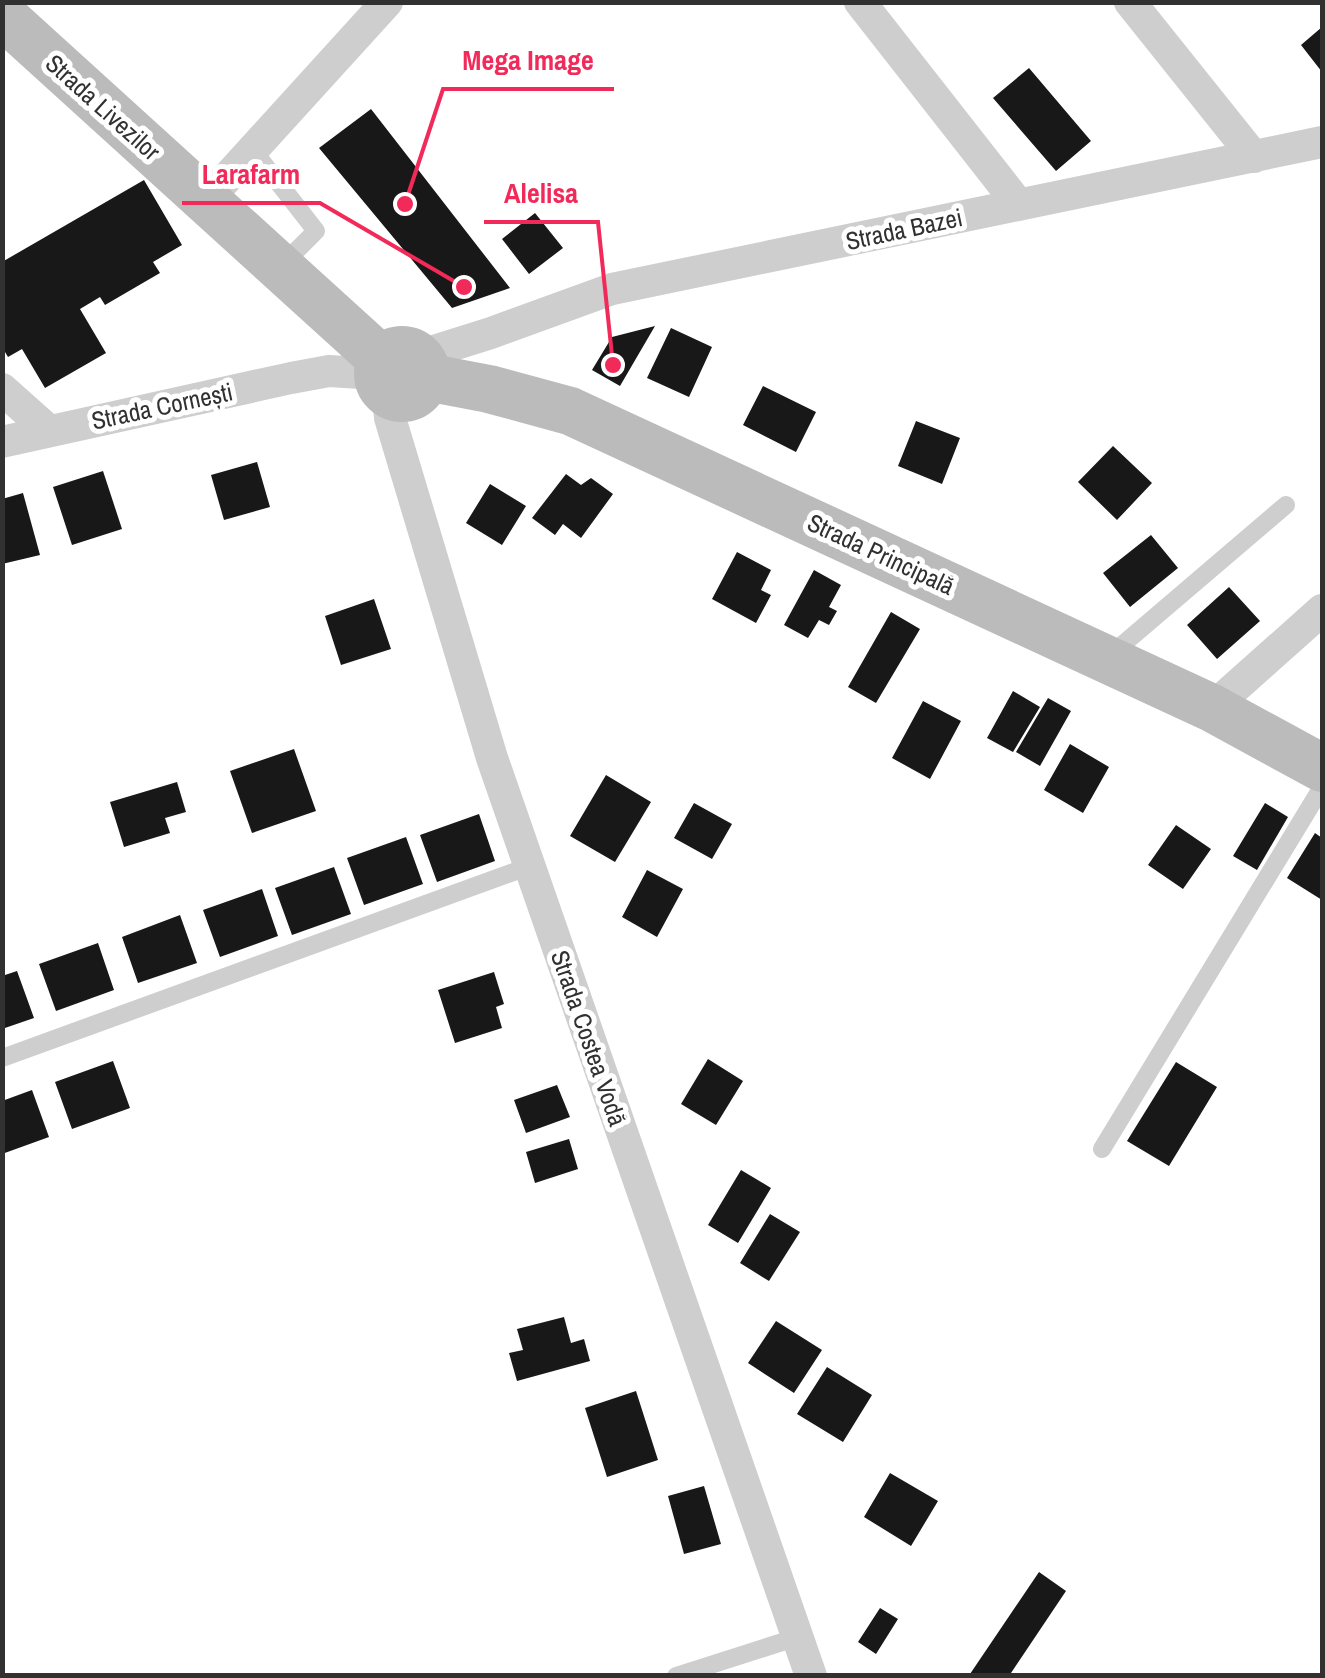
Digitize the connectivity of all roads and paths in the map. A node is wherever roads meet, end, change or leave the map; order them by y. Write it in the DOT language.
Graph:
graph roads {
  1 [pos="387,2"];
  2 [pos="860,2"];
  3 [pos="1130,2"];
  4 [pos="2,15"];
  5 [pos="1322,142"];
  6 [pos="252,150"];
  7 [pos="1254,157"];
  8 [pos="206,201"];
  9 [pos="1020,205"];
  10 [pos="280,268"];
  11 [pos="334,316"];
  12 [pos="492,333"];
  13 [pos="323,372"];
  14 [pos="398,372"];
  15 [pos="489,388"];
  16 [pos="2,389"];
  17 [pos="48,430"];
  18 [pos="2,442"];
  19 [pos="1286,504"];
  20 [pos="1322,610"];
  21 [pos="1107,658"];
  22 [pos="1212,708"];
  23 [pos="1319,766"];
  24 [pos="530,866"];
  25 [pos="2,1058"];
  26 [pos="1102,1150"];
  27 [pos="798,1637"];
  28 [pos="676,1676"];
  29 [pos="811,1676"];
  1 -- 6 [label="street"];
  2 -- 9 [label="street"];
  3 -- 7 [label="street"];
  4 -- 8 [label="street, Strada Livezilor"];
  5 -- 7 [label="street, Strada Bazei"];
  6 -- 8 [label="street"];
  6 -- 10 [label="lane"];
  7 -- 9 [label="street, Strada Bazei"];
  8 -- 10 [label="street, Strada Livezilor"];
  9 -- 12 [label="street, Strada Bazei"];
  10 -- 11 [label="street, Strada Livezilor"];
  11 -- 13 [label="street"];
  11 -- 14 [label="street, Strada Livezilor"];
  12 -- 14 [label="street, Strada Bazei"];
  12 -- 15 [label="street"];
  13 -- 14 [label="street, Strada Cornești"];
  13 -- 17 [label="street, Strada Cornești"];
  14 -- 15 [label="street, Strada Principală"];
  14 -- 24 [label="street, Strada Costea Vodă"];
  15 -- 21 [label="street, Strada Principală"];
  16 -- 17 [label="street"];
  17 -- 18 [label="street, Strada Cornești"];
  19 -- 21 [label="lane"];
  20 -- 22 [label="street"];
  21 -- 22 [label="street, Strada Principală"];
  22 -- 23 [label="street, Strada Principală"];
  23 -- 26 [label="lane"];
  24 -- 25 [label="lane"];
  24 -- 27 [label="street, Strada Costea Vodă"];
  27 -- 28 [label="lane"];
  27 -- 29 [label="street, Strada Costea Vodă"];
}
